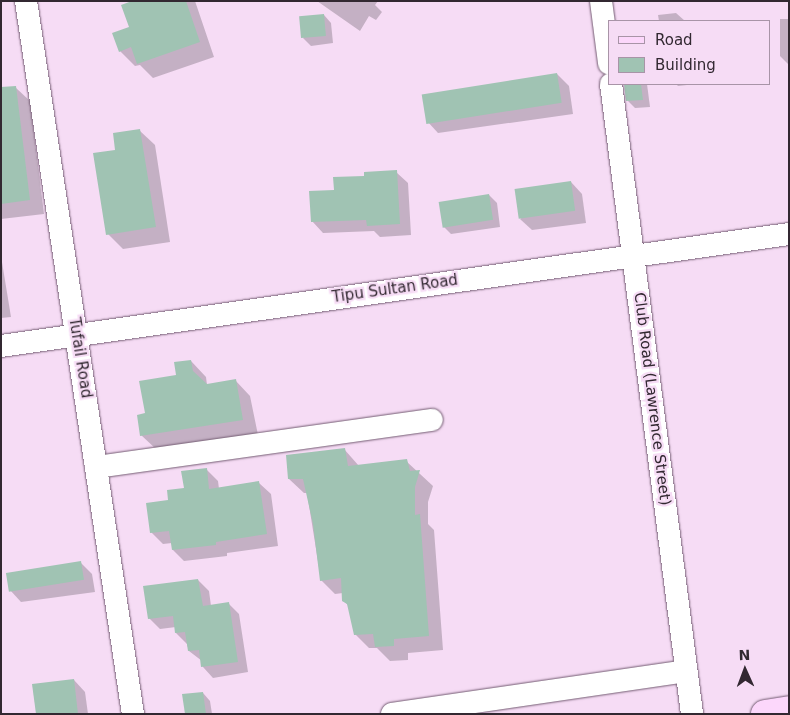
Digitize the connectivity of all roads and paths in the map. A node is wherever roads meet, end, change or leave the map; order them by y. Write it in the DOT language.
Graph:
graph roads {
  1 [pos="26,1"];
  2 [pos="601,1"];
  3 [pos="608,55"];
  4 [pos="611,85"];
  5 [pos="789,234"];
  6 [pos="633,256"];
  7 [pos="76,334"];
  8 [pos="1,346"];
  9 [pos="432,420"];
  10 [pos="96,467"];
  11 [pos="686,671"];
  12 [pos="789,710"];
  13 [pos="133,714"];
  14 [pos="392,714"];
  15 [pos="692,714"];
  16 [pos="766,714"];
  1 -- 7 [label="street, Tufail Road"];
  2 -- 3 [label="street"];
  4 -- 6 [label="street, Club Road (Lawrence Street)"];
  5 -- 6 [label="street, Tipu Sultan Road"];
  6 -- 7 [label="street, Tipu Sultan Road"];
  6 -- 11 [label="street, Club Road (Lawrence Street)"];
  7 -- 8 [label="street, Tipu Sultan Road"];
  7 -- 10 [label="street, Tufail Road"];
  9 -- 10 [label="street"];
  10 -- 13 [label="street, Tufail Road"];
  11 -- 14 [label="street"];
  11 -- 15 [label="street, Club Road (Lawrence Street)"];
  12 -- 16 [label="main road"];
}
